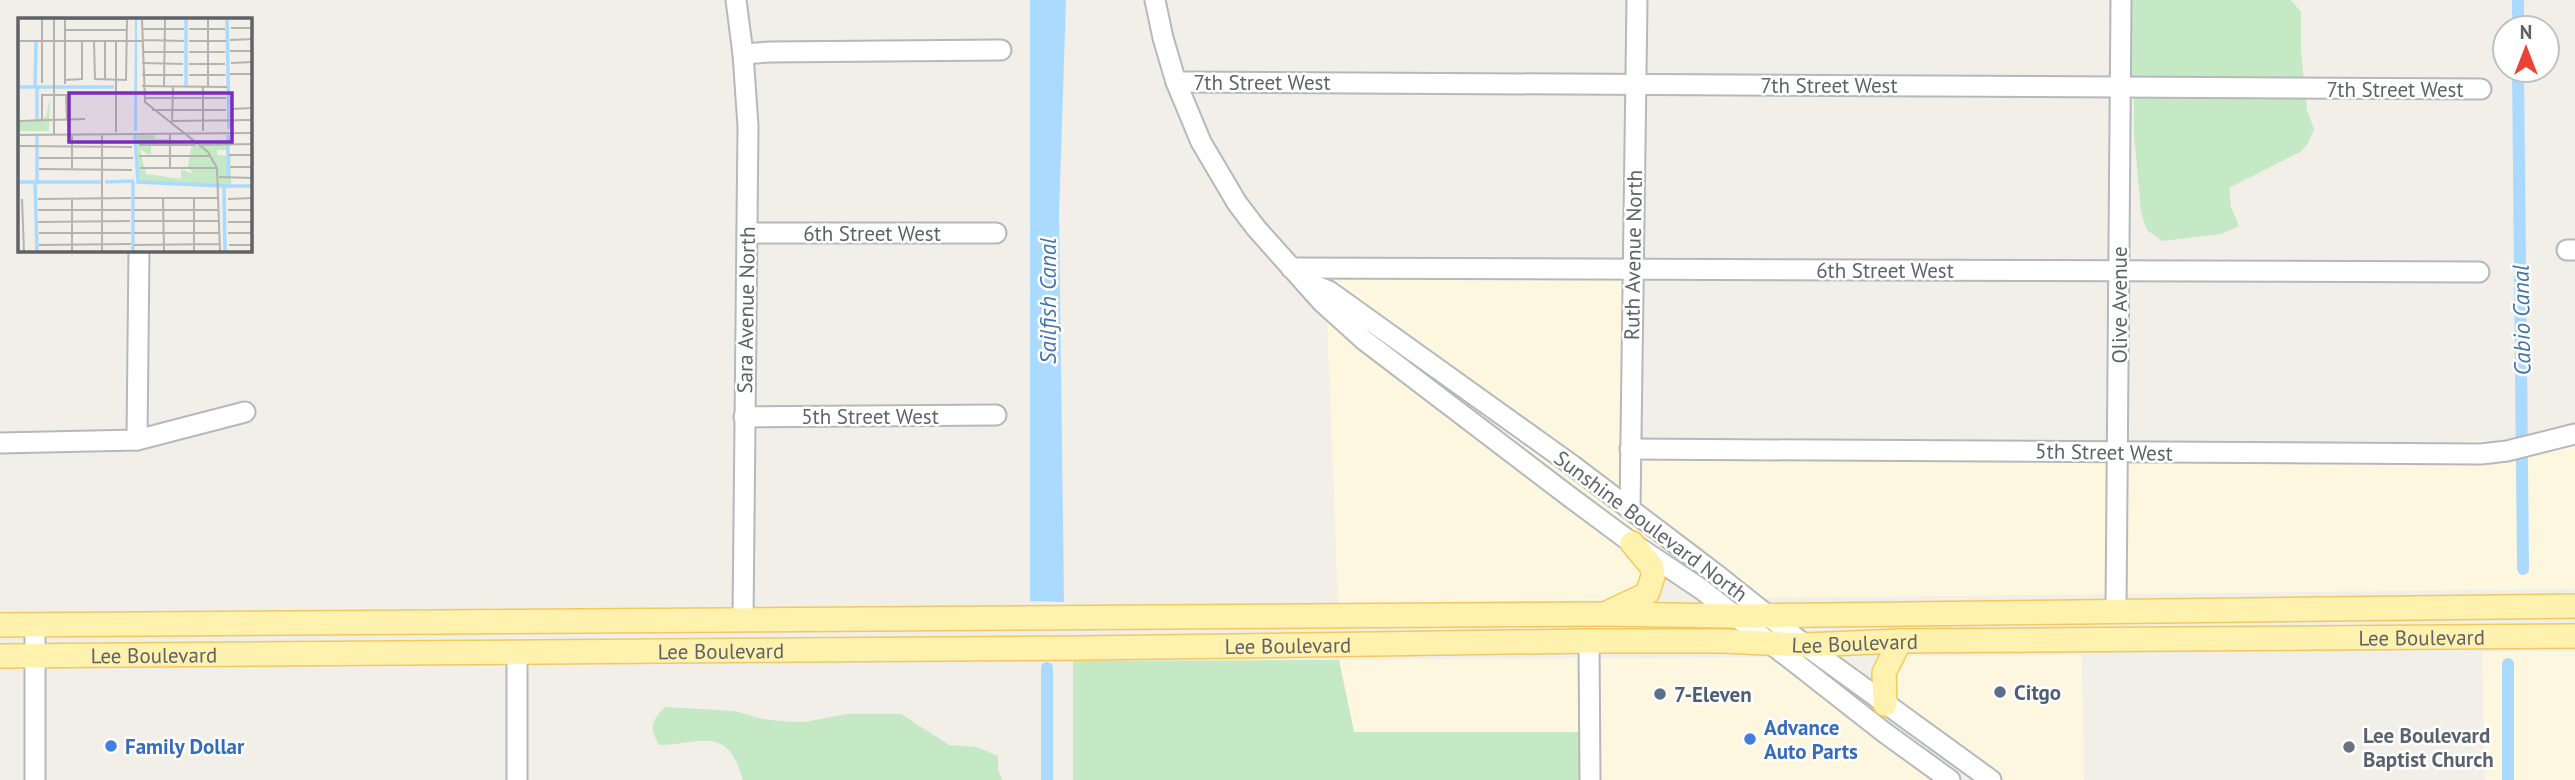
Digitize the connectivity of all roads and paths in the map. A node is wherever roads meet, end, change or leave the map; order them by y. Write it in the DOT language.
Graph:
graph roads {
  1 [pos="736,0"];
  2 [pos="1155,0"];
  3 [pos="1637,0"];
  4 [pos="2121,0"];
  5 [pos="1001,50"];
  6 [pos="743,54"];
  7 [pos="1176,82"];
  8 [pos="1636,84"];
  9 [pos="2120,87"];
  10 [pos="2481,89"];
  11 [pos="747,233"];
  12 [pos="996,233"];
  13 [pos="138,252"];
  14 [pos="1633,269"];
  15 [pos="2119,270"];
  16 [pos="2479,272"];
  17 [pos="1298,274"];
  18 [pos="1364,340"];
  19 [pos="1462,386"];
  20 [pos="245,412"];
  21 [pos="996,415"];
  22 [pos="1464,416"];
  23 [pos="744,417"];
  24 [pos="2575,434"];
  25 [pos="137,440"];
  26 [pos="0,443"];
  27 [pos="1630,449"];
  28 [pos="2118,452"];
  29 [pos="1630,509"];
  30 [pos="1632,544"];
  31 [pos="2575,606"];
  32 [pos="2393,608"];
  33 [pos="2116,611"];
  34 [pos="1603,614"];
  35 [pos="1736,616"];
  36 [pos="1768,616"];
  37 [pos="743,620"];
  38 [pos="2575,621"];
  39 [pos="0,625"];
  40 [pos="35,625"];
  41 [pos="2575,636"];
  42 [pos="2419,637"];
  43 [pos="2196,639"];
  44 [pos="1589,641"];
  45 [pos="1900,641"];
  46 [pos="1772,645"];
  47 [pos="1805,645"];
  48 [pos="467,652"];
  49 [pos="517,652"];
  50 [pos="0,656"];
  51 [pos="36,656"];
  52 [pos="1885,704"];
  53 [pos="35,780"];
  54 [pos="517,780"];
  55 [pos="1590,780"];
  56 [pos="1950,780"];
  57 [pos="1991,780"];
  1 -- 6 [label="street, Sara Avenue North"];
  2 -- 7 [label="street, Sunshine Boulevard North"];
  3 -- 8 [label="street, Ruth Avenue North"];
  4 -- 9 [label="street, Olive Avenue"];
  5 -- 6 [label="street"];
  6 -- 11 [label="street, Sara Avenue North"];
  7 -- 8 [label="street, 7th Street West"];
  7 -- 17 [label="street, Sunshine Boulevard North"];
  8 -- 9 [label="street, 7th Street West"];
  8 -- 14 [label="street, Ruth Avenue North"];
  9 -- 10 [label="street, 7th Street West"];
  9 -- 15 [label="street, Olive Avenue"];
  11 -- 12 [label="street, 6th Street West"];
  11 -- 23 [label="street, Sara Avenue North"];
  13 -- 25 [label="street"];
  14 -- 15 [label="street, 6th Street West"];
  14 -- 17 [label="street, 6th Street West"];
  14 -- 27 [label="street, Ruth Avenue North"];
  15 -- 16 [label="street, 6th Street West"];
  15 -- 28 [label="street, Olive Avenue"];
  17 -- 18 [label="street, Sunshine Boulevard North"];
  17 -- 19 [label="street, Sunshine Boulevard North"];
  18 -- 19 [label="street"];
  18 -- 22 [label="street, Sunshine Boulevard North"];
  19 -- 22 [label="street"];
  19 -- 29 [label="street, Sunshine Boulevard North"];
  20 -- 25 [label="street"];
  21 -- 23 [label="street, 5th Street West"];
  22 -- 30 [label="street, Sunshine Boulevard North"];
  23 -- 37 [label="street, Sara Avenue North"];
  24 -- 28 [label="street, 5th Street West"];
  25 -- 26 [label="street"];
  27 -- 28 [label="street, 5th Street West"];
  27 -- 29 [label="street, Ruth Avenue North"];
  28 -- 33 [label="street, Olive Avenue"];
  29 -- 36 [label="street, Sunshine Boulevard North"];
  30 -- 34 [label="main road"];
  30 -- 35 [label="street, Sunshine Boulevard North"];
  31 -- 32 [label="main road, Lee Boulevard"];
  32 -- 33 [label="main road, Lee Boulevard"];
  32 -- 43 [label="main road"];
  33 -- 36 [label="main road, Lee Boulevard"];
  34 -- 35 [label="main road, Lee Boulevard"];
  34 -- 37 [label="main road, Lee Boulevard"];
  35 -- 36 [label="main road, Lee Boulevard"];
  35 -- 46 [label="street, Sunshine Boulevard North"];
  36 -- 47 [label="street, Sunshine Boulevard North"];
  37 -- 40 [label="main road, Lee Boulevard"];
  37 -- 48 [label="main road"];
  38 -- 42 [label="main road"];
  39 -- 40 [label="main road, Lee Boulevard"];
  40 -- 51 [label="street"];
  41 -- 42 [label="main road, Lee Boulevard"];
  42 -- 43 [label="main road, Lee Boulevard"];
  43 -- 45 [label="main road, Lee Boulevard"];
  44 -- 46 [label="main road, Lee Boulevard"];
  44 -- 49 [label="main road, Lee Boulevard"];
  44 -- 55 [label="street"];
  45 -- 47 [label="main road, Lee Boulevard"];
  45 -- 52 [label="main road"];
  46 -- 47 [label="main road, Lee Boulevard"];
  46 -- 56 [label="street, Sunshine Boulevard North"];
  47 -- 52 [label="street, Sunshine Boulevard North"];
  48 -- 49 [label="main road, Lee Boulevard"];
  48 -- 51 [label="main road, Lee Boulevard"];
  49 -- 54 [label="street"];
  50 -- 51 [label="main road, Lee Boulevard"];
  51 -- 53 [label="street"];
  52 -- 57 [label="street, Sunshine Boulevard North"];
}
